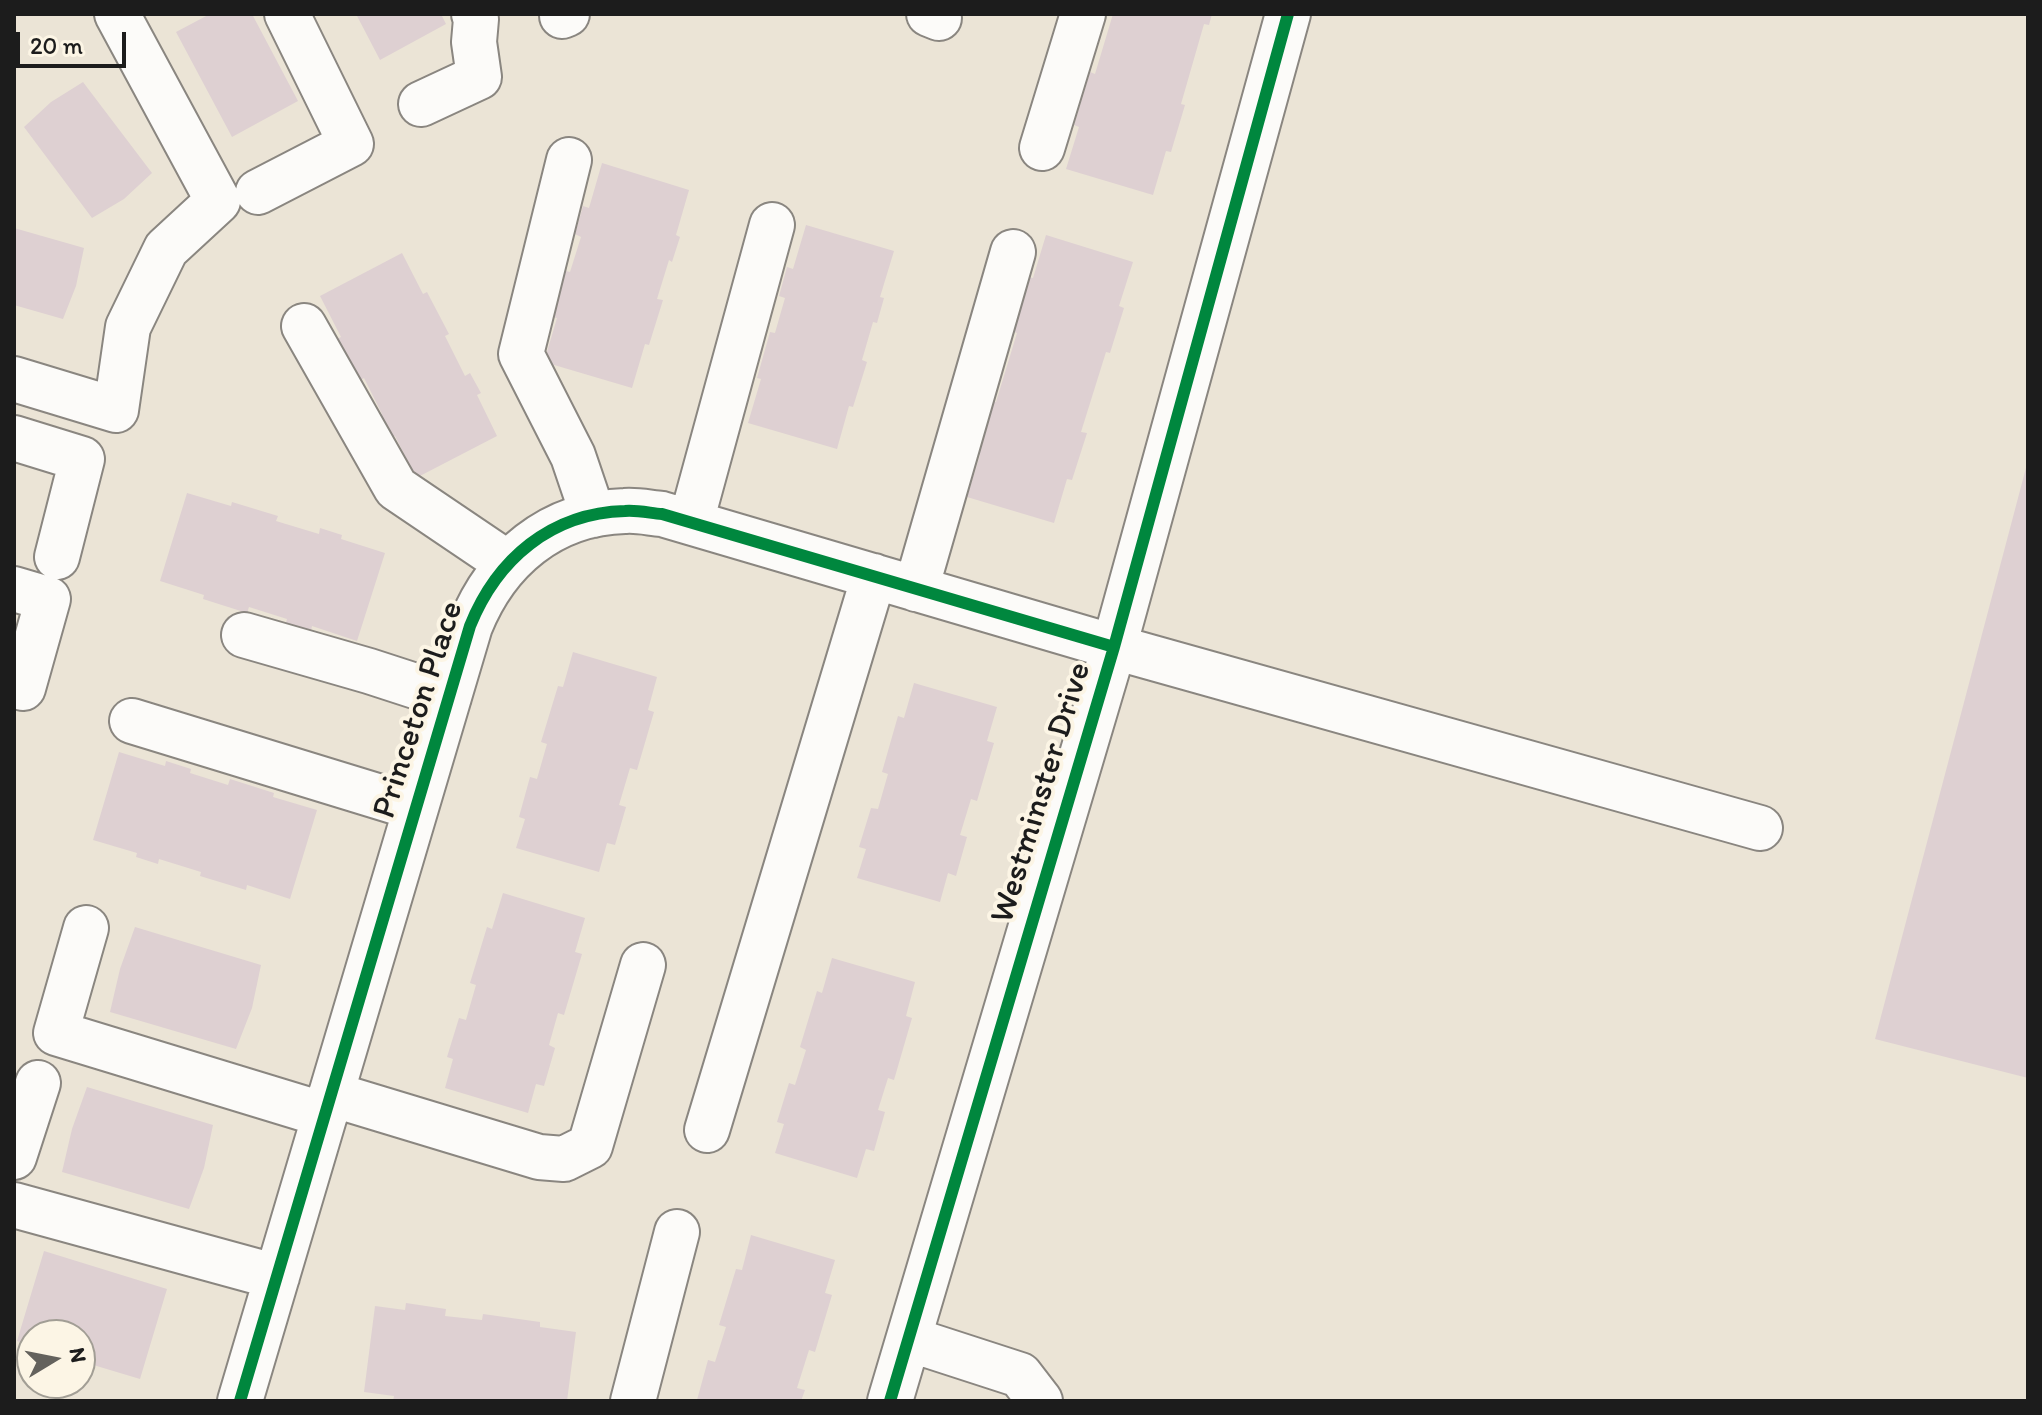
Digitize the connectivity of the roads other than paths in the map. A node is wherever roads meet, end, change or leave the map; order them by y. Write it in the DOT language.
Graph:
graph roads {
  1 [pos="117,14"];
  2 [pos="287,14"];
  3 [pos="474,14"];
  4 [pos="1083,14"];
  5 [pos="1288,14"];
  6 [pos="421,104"];
  7 [pos="1042,148"];
  8 [pos="569,160"];
  9 [pos="258,192"];
  10 [pos="772,225"];
  11 [pos="1013,252"];
  12 [pos="304,326"];
  13 [pos="14,379"];
  14 [pos="14,438"];
  15 [pos="593,515"];
  16 [pos="691,522"];
  17 [pos="57,557"];
  18 [pos="507,563"];
  19 [pos="874,576"];
  20 [pos="14,589"];
  21 [pos="916,589"];
  22 [pos="244,635"];
  23 [pos="1114,647"];
  24 [pos="23,688"];
  25 [pos="449,697"];
  26 [pos="132,721"];
  27 [pos="416,808"];
  28 [pos="1760,828"];
  29 [pos="86,928"];
  30 [pos="643,965"];
  31 [pos="38,1083"];
  32 [pos="328,1105"];
  33 [pos="707,1130"];
  34 [pos="14,1157"];
  35 [pos="14,1205"];
  36 [pos="677,1232"];
  37 [pos="277,1277"];
  38 [pos="909,1339"];
  39 [pos="240,1401"];
  40 [pos="633,1401"];
  41 [pos="890,1401"];
  42 [pos="1040,1401"];
  1 -- 13 [label="street"];
  2 -- 9 [label="street"];
  3 -- 6 [label="street"];
  4 -- 7 [label="street"];
  5 -- 23 [label="street, Westminster Drive"];
  8 -- 15 [label="street"];
  10 -- 16 [label="street"];
  11 -- 21 [label="street"];
  12 -- 18 [label="street"];
  14 -- 17 [label="street"];
  15 -- 16 [label="street, Princeton Place"];
  15 -- 18 [label="street, Princeton Place"];
  16 -- 19 [label="street, Princeton Place"];
  18 -- 25 [label="street, Princeton Place"];
  19 -- 21 [label="street, Princeton Place"];
  19 -- 33 [label="street"];
  20 -- 24 [label="street"];
  21 -- 23 [label="street, Princeton Place"];
  22 -- 25 [label="street"];
  23 -- 28 [label="street, Princeton Place"];
  23 -- 38 [label="street, Westminster Drive"];
  25 -- 27 [label="street, Princeton Place"];
  26 -- 27 [label="street"];
  27 -- 32 [label="street, Princeton Place"];
  29 -- 32 [label="street"];
  30 -- 32 [label="street"];
  31 -- 34 [label="street"];
  32 -- 37 [label="street, Princeton Place"];
  35 -- 37 [label="street"];
  36 -- 40 [label="street"];
  37 -- 39 [label="street, Princeton Place"];
  38 -- 41 [label="street, Westminster Drive"];
  38 -- 42 [label="street"];
}
